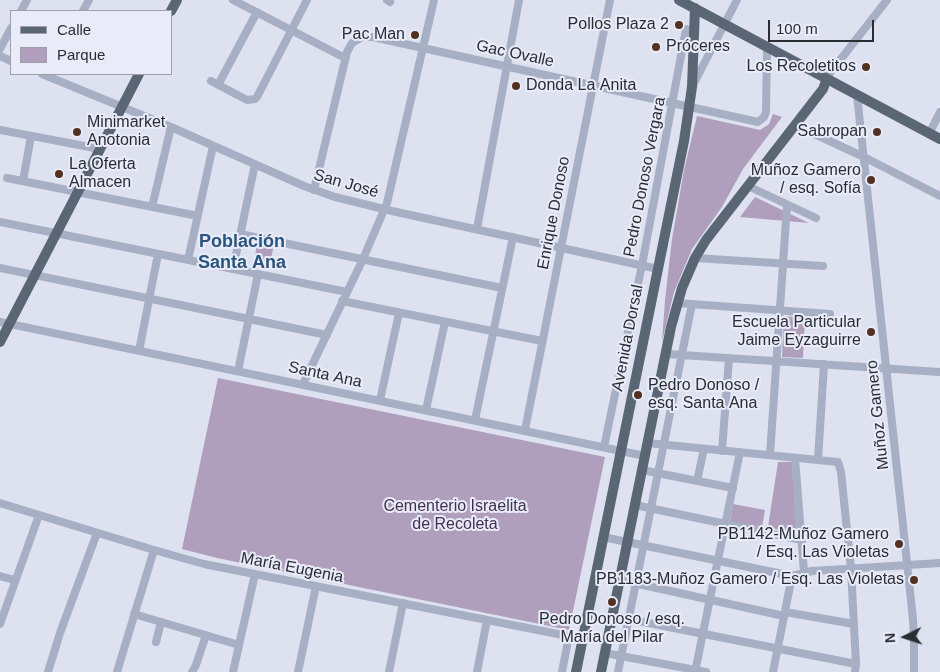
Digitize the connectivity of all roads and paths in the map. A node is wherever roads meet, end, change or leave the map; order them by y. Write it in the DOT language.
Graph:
graph roads {
  1 [pos="233,0"];
  2 [pos="307,0"];
  3 [pos="434,0"];
  4 [pos="519,0"];
  5 [pos="610,0"];
  6 [pos="679,0"];
  7 [pos="737,0"];
  8 [pos="887,0"];
  9 [pos="695,8"];
  10 [pos="257,12"];
  11 [pos="725,24"];
  12 [pos="686,29"];
  13 [pos="10,30"];
  14 [pos="291,30"];
  15 [pos="767,46"];
  16 [pos="423,48"];
  17 [pos="0,49"];
  18 [pos="345,58"];
  19 [pos="507,66"];
  20 [pos="47,75"];
  21 [pos="138,75"];
  22 [pos="826,78"];
  23 [pos="593,85"];
  24 [pos="692,87"];
  25 [pos="857,95"];
  26 [pos="673,103"];
  27 [pos="122,106"];
  28 [pos="690,106"];
  29 [pos="940,112"];
  30 [pos="795,125"];
  31 [pos="171,127"];
  32 [pos="0,130"];
  33 [pos="929,134"];
  34 [pos="31,136"];
  35 [pos="940,139"];
  36 [pos="213,146"];
  37 [pos="100,149"];
  38 [pos="864,157"];
  39 [pos="255,164"];
  40 [pos="7,178"];
  41 [pos="23,181"];
  42 [pos="748,186"];
  43 [pos="314,190"];
  44 [pos="78,192"];
  45 [pos="940,196"];
  46 [pos="787,205"];
  47 [pos="152,207"];
  48 [pos="385,209"];
  49 [pos="198,216"];
  50 [pos="816,218"];
  51 [pos="0,222"];
  52 [pos="477,229"];
  53 [pos="56,233"];
  54 [pos="240,234"];
  55 [pos="513,237"];
  56 [pos="561,248"];
  57 [pos="158,254"];
  58 [pos="695,258"];
  59 [pos="363,259"];
  60 [pos="188,260"];
  61 [pos="783,264"];
  62 [pos="642,265"];
  63 [pos="823,266"];
  64 [pos="0,268"];
  65 [pos="233,269"];
  66 [pos="658,269"];
  67 [pos="258,274"];
  68 [pos="34,275"];
  69 [pos="502,288"];
  70 [pos="347,292"];
  71 [pos="149,299"];
  72 [pos="342,302"];
  73 [pos="677,303"];
  74 [pos="692,304"];
  75 [pos="780,311"];
  76 [pos="399,313"];
  77 [pos="830,314"];
  78 [pos="249,319"];
  79 [pos="445,322"];
  80 [pos="5,323"];
  81 [pos="493,332"];
  82 [pos="327,335"];
  83 [pos="542,341"];
  84 [pos="0,342"];
  85 [pos="139,350"];
  86 [pos="666,354"];
  87 [pos="682,355"];
  88 [pos="729,358"];
  89 [pos="776,361"];
  90 [pos="824,364"];
  91 [pos="887,369"];
  92 [pos="238,371"];
  93 [pos="940,372"];
  94 [pos="303,384"];
  95 [pos="380,400"];
  96 [pos="426,410"];
  97 [pos="475,420"];
  98 [pos="525,430"];
  99 [pos="648,443"];
  100 [pos="664,444"];
  101 [pos="604,447"];
  102 [pos="704,449"];
  103 [pos="722,450"];
  104 [pos="621,451"];
  105 [pos="740,452"];
  106 [pos="645,456"];
  107 [pos="770,456"];
  108 [pos="795,458"];
  109 [pos="818,460"];
  110 [pos="642,470"];
  111 [pos="658,473"];
  112 [pos="697,481"];
  113 [pos="733,488"];
  114 [pos="0,503"];
  115 [pos="635,505"];
  116 [pos="651,508"];
  117 [pos="39,515"];
  118 [pos="725,524"];
  119 [pos="98,533"];
  120 [pos="603,537"];
  121 [pos="802,540"];
  122 [pos="628,542"];
  123 [pos="644,546"];
  124 [pos="154,550"];
  125 [pos="718,561"];
  126 [pos="940,563"];
  127 [pos="908,565"];
  128 [pos="851,569"];
  129 [pos="804,572"];
  130 [pos="255,574"];
  131 [pos="0,576"];
  132 [pos="792,576"];
  133 [pos="15,580"];
  134 [pos="620,580"];
  135 [pos="636,584"];
  136 [pos="316,586"];
  137 [pos="710,600"];
  138 [pos="403,603"];
  139 [pos="134,614"];
  140 [pos="784,614"];
  141 [pos="612,616"];
  142 [pos="629,619"];
  143 [pos="487,620"];
  144 [pos="161,622"];
  145 [pos="0,624"];
  146 [pos="854,624"];
  147 [pos="206,634"];
  148 [pos="703,634"];
  149 [pos="569,636"];
  150 [pos="583,639"];
  151 [pos="156,642"];
  152 [pos="240,644"];
  153 [pos="778,648"];
  154 [pos="605,653"];
  155 [pos="621,656"];
  156 [pos="856,668"];
  157 [pos="696,671"];
  158 [pos="48,672"];
  159 [pos="117,672"];
  160 [pos="192,672"];
  161 [pos="233,672"];
  162 [pos="298,672"];
  163 [pos="389,672"];
  164 [pos="477,672"];
  165 [pos="562,672"];
  166 [pos="576,672"];
  167 [pos="601,672"];
  168 [pos="618,672"];
  169 [pos="706,672"];
  170 [pos="773,672"];
  171 [pos="914,672"];
  1 -- 10 [label="street"];
  2 -- 14 [label="street"];
  3 -- 16 [label="street"];
  4 -- 19 [label="street"];
  5 -- 23 [label="street, Enrique Donoso"];
  6 -- 9 [label="main road"];
  7 -- 11 [label="street"];
  8 -- 22 [label="street"];
  9 -- 11 [label="main road"];
  9 -- 24 [label="main road, Avenida Dorsal"];
  10 -- 14 [label="street"];
  10 -- 14 [label="street"];
  11 -- 15 [label="main road"];
  11 -- 24 [label="street"];
  12 -- 26 [label="street, Pedro Donoso Vergara"];
  13 -- 17 [label="street"];
  14 -- 18 [label="street"];
  15 -- 22 [label="main road"];
  15 -- 28 [label="street, Gac Ovalle"];
  16 -- 18 [label="street, Gac Ovalle"];
  16 -- 19 [label="street, Gac Ovalle"];
  16 -- 48 [label="street"];
  18 -- 43 [label="street"];
  19 -- 23 [label="street, Gac Ovalle"];
  19 -- 52 [label="street"];
  20 -- 27 [label="street, San José"];
  21 -- 27 [label="main road"];
  22 -- 25 [label="main road"];
  22 -- 30 [label="main road"];
  23 -- 26 [label="street, Gac Ovalle"];
  23 -- 56 [label="street, Enrique Donoso"];
  24 -- 28 [label="main road, Avenida Dorsal"];
  25 -- 33 [label="main road"];
  25 -- 38 [label="street, Muñoz Gamero"];
  26 -- 28 [label="street, Gac Ovalle"];
  26 -- 62 [label="street, Pedro Donoso Vergara"];
  27 -- 31 [label="street, San José"];
  27 -- 37 [label="main road"];
  28 -- 66 [label="main road, Avenida Dorsal"];
  29 -- 33 [label="street"];
  30 -- 38 [label="street"];
  30 -- 42 [label="main road"];
  31 -- 36 [label="street, San José"];
  31 -- 47 [label="street"];
  32 -- 34 [label="street"];
  33 -- 35 [label="main road"];
  34 -- 37 [label="street"];
  34 -- 41 [label="street"];
  36 -- 39 [label="street, San José"];
  36 -- 49 [label="street"];
  37 -- 44 [label="main road"];
  38 -- 45 [label="street"];
  38 -- 91 [label="street, Muñoz Gamero"];
  39 -- 43 [label="street, San José"];
  39 -- 54 [label="street"];
  40 -- 41 [label="street"];
  41 -- 44 [label="street"];
  42 -- 46 [label="street"];
  42 -- 58 [label="main road"];
  43 -- 48 [label="street, San José"];
  44 -- 47 [label="street"];
  44 -- 53 [label="main road"];
  46 -- 50 [label="street"];
  46 -- 61 [label="street"];
  47 -- 49 [label="street"];
  48 -- 52 [label="street, San José"];
  48 -- 59 [label="street"];
  49 -- 60 [label="street"];
  51 -- 53 [label="street"];
  52 -- 55 [label="street, San José"];
  53 -- 57 [label="street"];
  53 -- 68 [label="main road"];
  54 -- 59 [label="street"];
  54 -- 65 [label="street"];
  55 -- 56 [label="street, San José"];
  55 -- 69 [label="street"];
  56 -- 62 [label="street, San José"];
  56 -- 83 [label="street, Enrique Donoso"];
  57 -- 60 [label="street"];
  57 -- 71 [label="street"];
  58 -- 61 [label="street"];
  58 -- 73 [label="main road"];
  59 -- 69 [label="street"];
  59 -- 70 [label="street"];
  60 -- 65 [label="street"];
  61 -- 63 [label="street"];
  61 -- 75 [label="street"];
  62 -- 66 [label="street, San José"];
  62 -- 101 [label="street, Pedro Donoso Vergara"];
  64 -- 68 [label="street"];
  65 -- 67 [label="street"];
  66 -- 104 [label="main road, Avenida Dorsal"];
  67 -- 70 [label="street"];
  67 -- 78 [label="street"];
  68 -- 71 [label="street"];
  68 -- 80 [label="main road"];
  69 -- 81 [label="street"];
  70 -- 72 [label="street"];
  71 -- 78 [label="street"];
  71 -- 85 [label="street"];
  72 -- 76 [label="street"];
  72 -- 82 [label="street"];
  73 -- 74 [label="street"];
  73 -- 86 [label="main road"];
  74 -- 75 [label="street"];
  74 -- 87 [label="street"];
  75 -- 77 [label="street"];
  75 -- 89 [label="street"];
  76 -- 79 [label="street"];
  76 -- 95 [label="street"];
  78 -- 82 [label="street"];
  78 -- 92 [label="street"];
  79 -- 81 [label="street"];
  79 -- 96 [label="street"];
  80 -- 84 [label="main road"];
  80 -- 85 [label="street, Santa Ana"];
  81 -- 83 [label="street"];
  81 -- 97 [label="street"];
  82 -- 94 [label="street"];
  83 -- 98 [label="street, Enrique Donoso"];
  85 -- 92 [label="street, Santa Ana"];
  86 -- 87 [label="street"];
  86 -- 99 [label="main road"];
  87 -- 88 [label="street"];
  87 -- 100 [label="street"];
  88 -- 89 [label="street"];
  88 -- 103 [label="street"];
  89 -- 90 [label="street"];
  89 -- 107 [label="street"];
  90 -- 91 [label="street"];
  90 -- 109 [label="street"];
  91 -- 93 [label="street"];
  91 -- 127 [label="street, Muñoz Gamero"];
  92 -- 94 [label="street, Santa Ana"];
  94 -- 95 [label="street, Santa Ana"];
  95 -- 96 [label="street, Santa Ana"];
  96 -- 97 [label="street, Santa Ana"];
  97 -- 98 [label="street, Santa Ana"];
  98 -- 101 [label="street, Santa Ana"];
  99 -- 100 [label="street"];
  99 -- 106 [label="main road"];
  100 -- 102 [label="street"];
  100 -- 111 [label="street"];
  101 -- 104 [label="street, Santa Ana"];
  102 -- 103 [label="street"];
  102 -- 112 [label="street"];
  103 -- 105 [label="street"];
  104 -- 106 [label="street, Santa Ana"];
  104 -- 120 [label="main road, Avenida Dorsal"];
  105 -- 107 [label="street"];
  105 -- 113 [label="street"];
  106 -- 110 [label="main road"];
  107 -- 108 [label="street"];
  108 -- 109 [label="street"];
  108 -- 121 [label="street"];
  109 -- 128 [label="street"];
  110 -- 111 [label="street"];
  110 -- 115 [label="main road"];
  111 -- 112 [label="street"];
  111 -- 116 [label="street"];
  112 -- 113 [label="street"];
  113 -- 118 [label="street"];
  114 -- 117 [label="street, María Eugenia"];
  115 -- 116 [label="street"];
  115 -- 122 [label="main road"];
  116 -- 118 [label="street"];
  116 -- 123 [label="street"];
  117 -- 119 [label="street, María Eugenia"];
  117 -- 133 [label="street"];
  118 -- 121 [label="street"];
  118 -- 125 [label="street"];
  119 -- 124 [label="street, María Eugenia"];
  119 -- 158 [label="street"];
  120 -- 122 [label="street"];
  120 -- 150 [label="main road, Avenida Dorsal"];
  121 -- 129 [label="street"];
  122 -- 123 [label="street"];
  122 -- 134 [label="main road"];
  123 -- 125 [label="street"];
  123 -- 135 [label="street"];
  124 -- 130 [label="street, María Eugenia"];
  124 -- 139 [label="street"];
  125 -- 132 [label="street"];
  125 -- 137 [label="street"];
  126 -- 127 [label="street"];
  127 -- 128 [label="street"];
  127 -- 171 [label="street, Muñoz Gamero"];
  128 -- 129 [label="street"];
  128 -- 146 [label="street"];
  129 -- 132 [label="street"];
  130 -- 136 [label="street, María Eugenia"];
  130 -- 152 [label="street"];
  131 -- 133 [label="street"];
  132 -- 140 [label="street"];
  133 -- 145 [label="street"];
  134 -- 135 [label="street"];
  134 -- 141 [label="main road"];
  135 -- 137 [label="street"];
  135 -- 142 [label="street"];
  136 -- 138 [label="street, María Eugenia"];
  136 -- 162 [label="street"];
  137 -- 140 [label="street"];
  137 -- 148 [label="street"];
  138 -- 143 [label="street, María Eugenia"];
  138 -- 163 [label="street"];
  139 -- 144 [label="street"];
  139 -- 159 [label="street"];
  140 -- 146 [label="street"];
  140 -- 153 [label="street"];
  141 -- 142 [label="street"];
  141 -- 154 [label="main road"];
  142 -- 148 [label="street"];
  142 -- 155 [label="street"];
  143 -- 149 [label="street, María Eugenia"];
  143 -- 164 [label="street"];
  144 -- 147 [label="street"];
  144 -- 151 [label="street"];
  146 -- 156 [label="street"];
  147 -- 152 [label="street"];
  147 -- 160 [label="street"];
  148 -- 153 [label="street"];
  148 -- 157 [label="street"];
  149 -- 150 [label="street, María Eugenia"];
  149 -- 165 [label="street"];
  150 -- 166 [label="main road, Avenida Dorsal"];
  152 -- 161 [label="street"];
  153 -- 156 [label="street"];
  153 -- 170 [label="street"];
  154 -- 155 [label="street"];
  154 -- 167 [label="main road"];
  155 -- 157 [label="street"];
  155 -- 168 [label="street"];
  157 -- 169 [label="street"];
}
